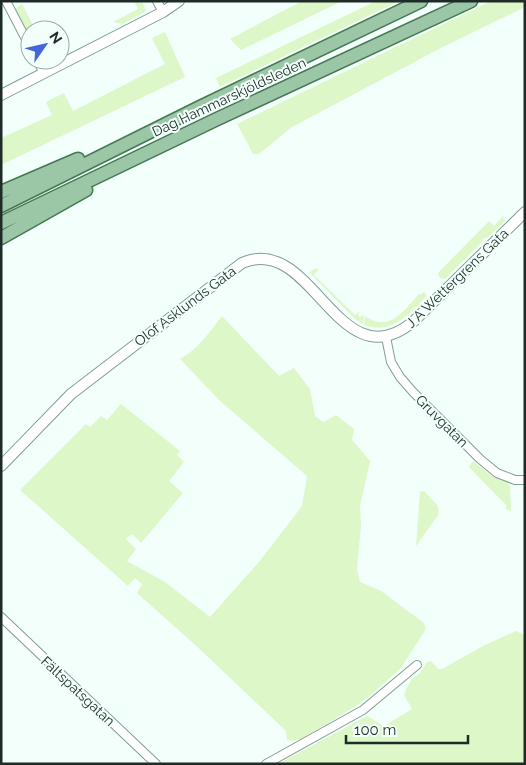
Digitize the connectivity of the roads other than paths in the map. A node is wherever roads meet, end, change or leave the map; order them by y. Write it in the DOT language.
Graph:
graph roads {
  1 [pos="6,1"];
  2 [pos="157,1"];
  3 [pos="179,1"];
  4 [pos="422,1"];
  5 [pos="470,1"];
  6 [pos="163,12"];
  7 [pos="20,28"];
  8 [pos="42,70"];
  9 [pos="44,73"];
  10 [pos="1,96"];
  11 [pos="200,107"];
  12 [pos="215,120"];
  13 [pos="1,192"];
  14 [pos="1,206"];
  15 [pos="525,212"];
  16 [pos="1,223"];
  17 [pos="1,238"];
  18 [pos="386,337"];
  19 [pos="1,466"];
  20 [pos="525,480"];
  21 [pos="1,617"];
  22 [pos="417,666"];
  23 [pos="156,764"];
  24 [pos="266,764"];
  1 -- 7 [label="street"];
  2 -- 6 [label="street"];
  3 -- 6 [label="street"];
  4 -- 11 [label="main road, Dag Hammarskjöldsleden"];
  5 -- 12 [label="main road, Dag Hammarskjöldsleden"];
  6 -- 9 [label="street"];
  8 -- 9 [label="street"];
  9 -- 10 [label="street"];
  11 -- 13 [label="main road"];
  11 -- 14 [label="main road, Dag Hammarskjöldsleden"];
  12 -- 16 [label="main road, Dag Hammarskjöldsleden"];
  12 -- 17 [label="main road"];
  15 -- 18 [label="street, J A Wettergrens Gata"];
  18 -- 19 [label="street, Olof Asklunds Gata"];
  18 -- 20 [label="street, Gruvgatan"];
  21 -- 23 [label="street, Fältspatsgatan"];
  22 -- 24 [label="street"];
}
